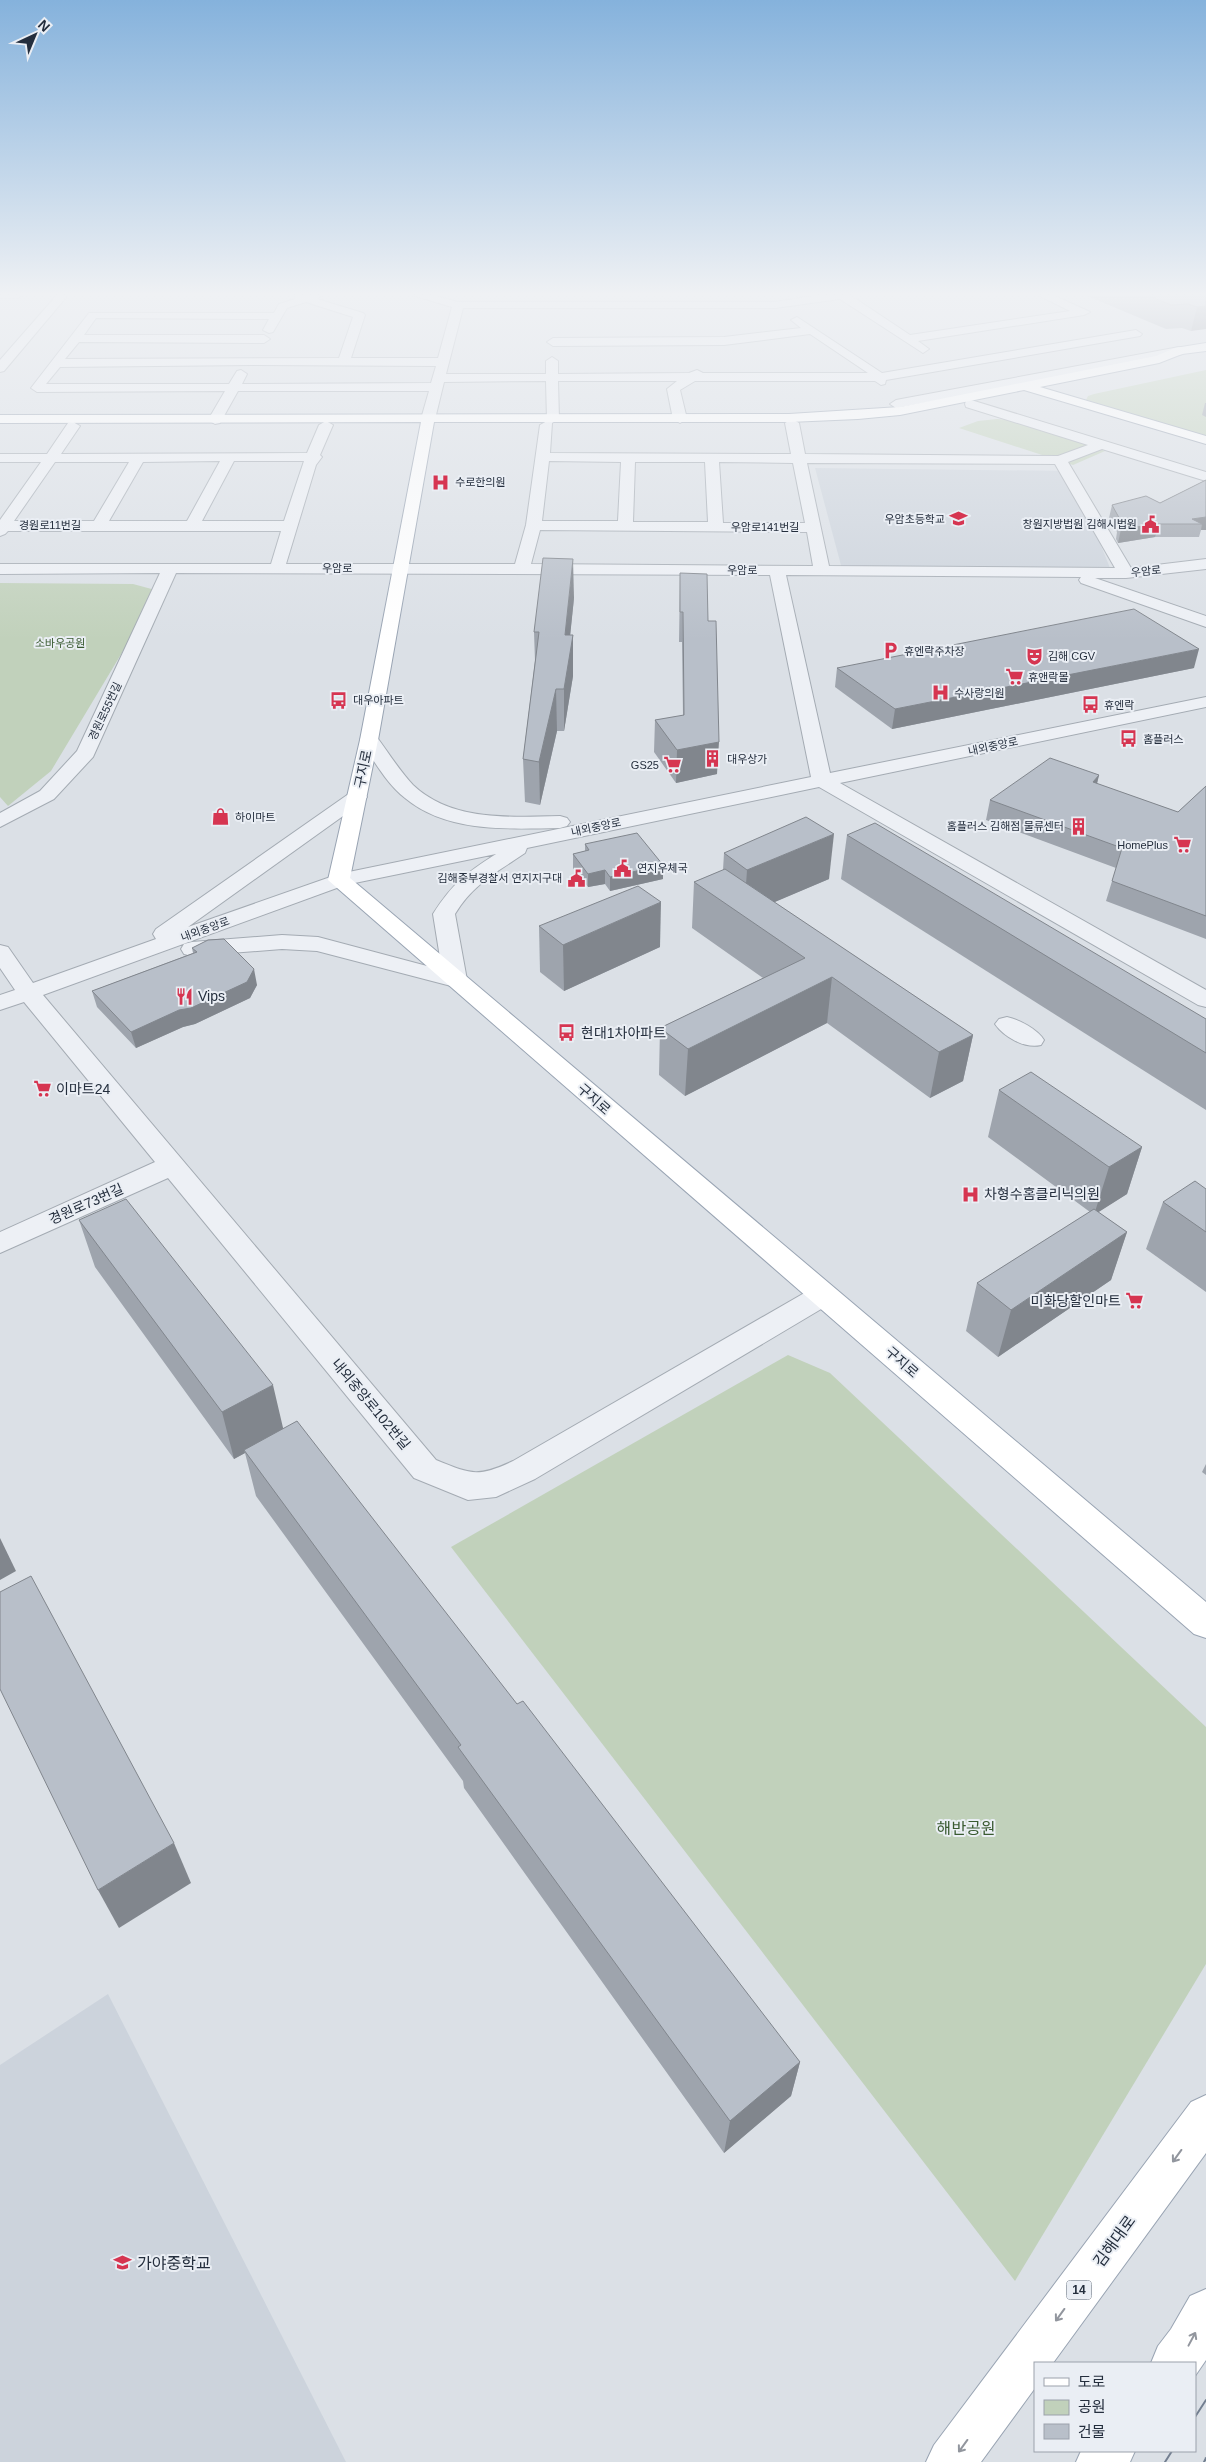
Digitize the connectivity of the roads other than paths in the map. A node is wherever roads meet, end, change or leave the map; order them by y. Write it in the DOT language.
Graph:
graph roads {
  1 [pos="221,410"];
  2 [pos="431,410"];
  3 [pos="550,410"];
  4 [pos="678,410"];
  5 [pos="884,410"];
  6 [pos="945,410"];
  7 [pos="990,410"];
  8 [pos="1105,410"];
  9 [pos="0,419"];
  10 [pos="680,419"];
  11 [pos="215,420"];
  12 [pos="550,422"];
  13 [pos="428,423"];
  14 [pos="792,423"];
  15 [pos="0,425"];
  16 [pos="326,425"];
  17 [pos="73,426"];
  18 [pos="1206,440"];
  19 [pos="1100,445"];
  20 [pos="315,456"];
  21 [pos="51,457"];
  22 [pos="139,457"];
  23 [pos="228,457"];
  24 [pos="542,457"];
  25 [pos="0,458"];
  26 [pos="628,458"];
  27 [pos="712,458"];
  28 [pos="801,459"];
  29 [pos="1060,460"];
  30 [pos="1206,477"];
  31 [pos="99,525"];
  32 [pos="193,525"];
  33 [pos="289,526"];
  34 [pos="534,526"];
  35 [pos="625,526"];
  36 [pos="1,527"];
  37 [pos="716,527"];
  38 [pos="814,528"];
  39 [pos="1206,564"];
  40 [pos="277,568"];
  41 [pos="399,568"];
  42 [pos="522,568"];
  43 [pos="0,569"];
  44 [pos="170,569"];
  45 [pos="777,570"];
  46 [pos="822,570"];
  47 [pos="1070,573"];
  48 [pos="1126,573"];
  49 [pos="1206,622"];
  50 [pos="1206,702"];
  51 [pos="369,740"];
  52 [pos="822,781"];
  53 [pos="357,797"];
  54 [pos="0,821"];
  55 [pos="626,821"];
  56 [pos="532,840"];
  57 [pos="339,880"];
  58 [pos="0,952"];
  59 [pos="136,954"];
  60 [pos="455,980"];
  61 [pos="28,992"];
  62 [pos="1206,1000"];
  63 [pos="0,1003"];
  64 [pos="1007,1024"];
  65 [pos="1032,1040"];
  66 [pos="172,1165"];
  67 [pos="0,1242"];
  68 [pos="823,1295"];
  69 [pos="1206,1623"];
  70 [pos="1206,2117"];
  71 [pos="1206,2312"];
  72 [pos="1176,2362"];
  73 [pos="1109,2452"];
  74 [pos="951,2462"];
  75 [pos="1101,2462"];
  1 -- 11 [label="street"];
  2 -- 13 [label="street"];
  3 -- 12 [label="street"];
  4 -- 10 [label="street"];
  5 -- 10 [label="main road"];
  6 -- 14 [label="main road"];
  7 -- 19 [label="street"];
  8 -- 18 [label="main road"];
  9 -- 11 [label="main road"];
  10 -- 12 [label="main road"];
  11 -- 13 [label="main road"];
  12 -- 13 [label="main road"];
  12 -- 14 [label="main road"];
  12 -- 24 [label="street"];
  13 -- 16 [label="main road"];
  13 -- 41 [label="main road, 구지로"];
  14 -- 28 [label="street"];
  15 -- 17 [label="main road"];
  16 -- 17 [label="main road"];
  16 -- 20 [label="street"];
  17 -- 21 [label="street"];
  19 -- 29 [label="street"];
  19 -- 30 [label="street"];
  20 -- 23 [label="street"];
  20 -- 33 [label="street"];
  21 -- 22 [label="street"];
  21 -- 25 [label="street"];
  21 -- 36 [label="street"];
  22 -- 23 [label="street"];
  22 -- 31 [label="street, 경원로11번길"];
  23 -- 32 [label="street"];
  24 -- 26 [label="street"];
  24 -- 34 [label="street"];
  26 -- 27 [label="street"];
  26 -- 35 [label="street"];
  27 -- 28 [label="street"];
  27 -- 37 [label="street, 우암로141번길"];
  28 -- 29 [label="street"];
  28 -- 38 [label="street"];
  29 -- 48 [label="street"];
  31 -- 32 [label="street, 경원로11번길"];
  31 -- 36 [label="street, 경원로11번길"];
  32 -- 33 [label="street, 경원로11번길"];
  33 -- 40 [label="street"];
  34 -- 35 [label="street, 우암로141번길"];
  34 -- 42 [label="street"];
  35 -- 37 [label="street, 우암로141번길"];
  37 -- 38 [label="street, 우암로141번길"];
  38 -- 46 [label="street"];
  39 -- 48 [label="street, 우암로"];
  40 -- 41 [label="street, 우암로"];
  40 -- 44 [label="street, 우암로"];
  41 -- 42 [label="street, 우암로"];
  41 -- 51 [label="main road, 구지로"];
  42 -- 45 [label="street, 우암로"];
  43 -- 44 [label="street, 우암로"];
  44 -- 54 [label="street, 경원로55번길"];
  45 -- 46 [label="street, 우암로"];
  45 -- 52 [label="street"];
  46 -- 47 [label="street, 우암로"];
  47 -- 48 [label="street, 우암로"];
  47 -- 49 [label="street"];
  50 -- 52 [label="street, 내외중앙로"];
  51 -- 53 [label="main road, 구지로"];
  51 -- 55 [label="street"];
  52 -- 55 [label="street, 내외중앙로"];
  52 -- 62 [label="street"];
  53 -- 57 [label="main road, 구지로"];
  53 -- 59 [label="street"];
  55 -- 56 [label="street, 내외중앙로"];
  56 -- 57 [label="street, 내외중앙로"];
  56 -- 60 [label="street"];
  57 -- 59 [label="street, 내외중앙로"];
  57 -- 60 [label="main road, 구지로"];
  58 -- 61 [label="street, 내외중앙로102번길"];
  59 -- 60 [label="street"];
  59 -- 61 [label="street, 내외중앙로"];
  60 -- 68 [label="main road, 구지로"];
  61 -- 63 [label="street, 내외중앙로"];
  61 -- 66 [label="street, 내외중앙로102번길"];
  64 -- 65 [label="street"];
  66 -- 67 [label="street, 경원로73번길"];
  66 -- 68 [label="street, 내외중앙로102번길"];
  68 -- 69 [label="main road, 구지로"];
  70 -- 74 [label="main road, 김해대로 / 14, one-way"];
  72 -- 71 [label="main road, one-way"];
  73 -- 75 [label="main road"];
}
